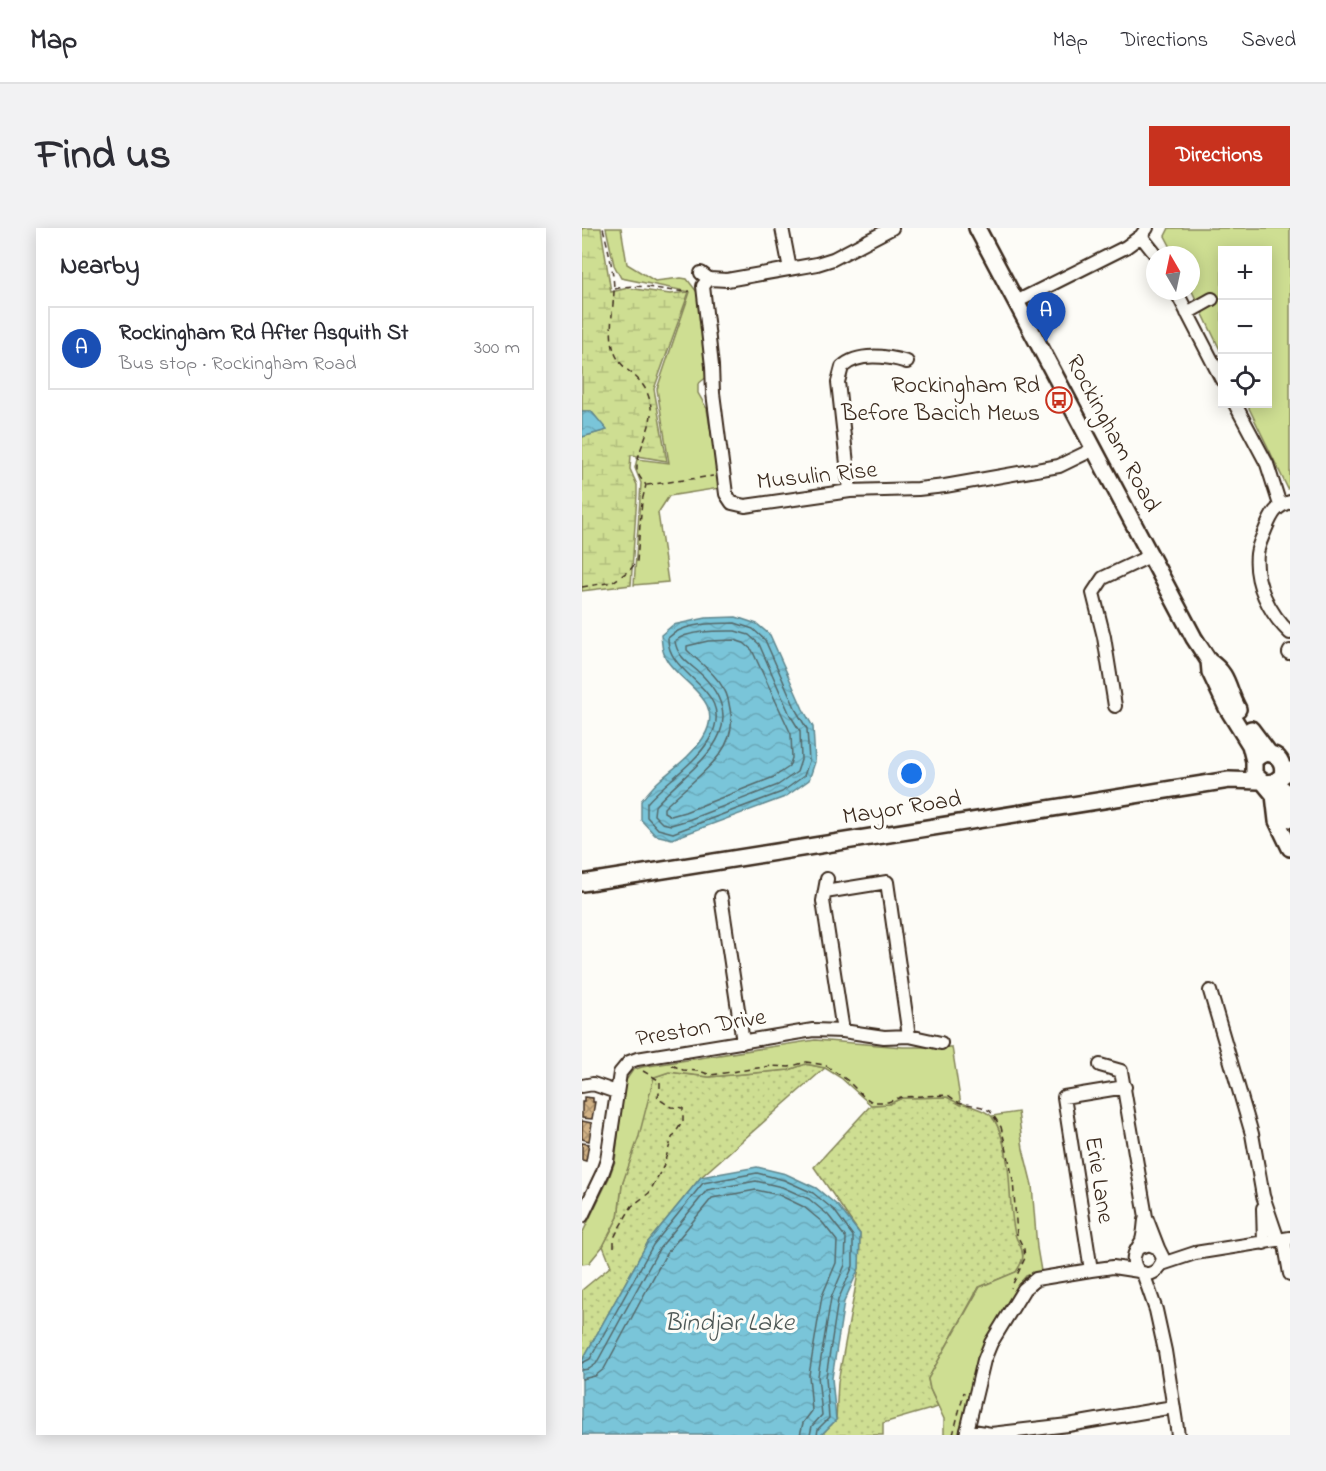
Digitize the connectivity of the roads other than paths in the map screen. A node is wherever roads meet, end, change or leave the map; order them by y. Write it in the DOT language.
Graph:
graph roads {
  1 [pos="782,228"];
  2 [pos="892,228"];
  3 [pos="977,228"];
  4 [pos="1144,232"];
  5 [pos="1151,246"];
  6 [pos="790,269"];
  7 [pos="1212,299"];
  8 [pos="1180,300"];
  9 [pos="1016,302"];
  10 [pos="1187,313"];
  11 [pos="907,362"];
  12 [pos="1218,372"];
  13 [pos="1237,408"];
  14 [pos="1094,449"];
  15 [pos="850,491"];
  16 [pos="1285,503"];
  17 [pos="1152,555"];
  18 [pos="1290,633"];
  19 [pos="1209,661"];
  20 [pos="1115,706"];
  21 [pos="1279,754"];
  22 [pos="1254,764"];
  23 [pos="1284,774"];
  24 [pos="1229,780"];
  25 [pos="1261,782"];
  26 [pos="1290,819"];
  27 [pos="1290,848"];
  28 [pos="582,882"];
  29 [pos="721,897"];
  30 [pos="1210,991"];
  31 [pos="843,1031"];
  32 [pos="909,1036"];
  33 [pos="743,1042"];
  34 [pos="941,1043"];
  35 [pos="1100,1065"];
  36 [pos="582,1086"];
  37 [pos="1125,1087"];
  38 [pos="616,1092"];
  39 [pos="1263,1196"];
  40 [pos="582,1216"];
  41 [pos="1146,1217"];
  42 [pos="1284,1239"];
  43 [pos="1264,1243"];
  44 [pos="1137,1250"];
  45 [pos="1160,1259"];
  46 [pos="1113,1267"];
  47 [pos="1091,1270"];
  48 [pos="1141,1272"];
  49 [pos="1290,1274"];
  50 [pos="1156,1310"];
  51 [pos="1173,1407"];
  52 [pos="1068,1430"];
  53 [pos="966,1433"];
  54 [pos="1178,1435"];
  1 -- 6 [label="street"];
  2 -- 6 [label="street"];
  3 -- 9 [label="main road, Rockingham Road"];
  4 -- 5 [label="street"];
  4 -- 9 [label="street"];
  6 -- 15 [label="street, Musulin Rise"];
  7 -- 10 [label="street"];
  8 -- 10 [label="street"];
  9 -- 14 [label="main road, Rockingham Road"];
  10 -- 12 [label="street"];
  11 -- 15 [label="street"];
  13 -- 16 [label="street"];
  14 -- 15 [label="street, Musulin Rise"];
  14 -- 17 [label="main road, Rockingham Road"];
  16 -- 18 [label="street"];
  17 -- 19 [label="main road, Rockingham Road"];
  17 -- 20 [label="street"];
  19 -- 21 [label="main road, Rockingham Road"];
  19 -- 22 [label="main road, Rockingham Road"];
  21 -- 22 [label="main road"];
  21 -- 23 [label="main road"];
  22 -- 24 [label="main road, Mayor Road"];
  22 -- 25 [label="main road"];
  23 -- 25 [label="main road"];
  23 -- 26 [label="main road"];
  24 -- 25 [label="main road, Mayor Road"];
  24 -- 28 [label="main road, Mayor Road"];
  25 -- 27 [label="main road"];
  29 -- 33 [label="street"];
  30 -- 39 [label="street"];
  31 -- 32 [label="street, Preston Drive"];
  31 -- 32 [label="street"];
  31 -- 33 [label="street, Preston Drive"];
  32 -- 34 [label="street, Preston Drive"];
  33 -- 38 [label="street, Preston Drive"];
  35 -- 37 [label="street"];
  36 -- 38 [label="street"];
  37 -- 41 [label="street"];
  37 -- 47 [label="street, Erie Lane"];
  38 -- 40 [label="street, Preston Drive"];
  39 -- 42 [label="street"];
  39 -- 43 [label="street"];
  41 -- 44 [label="street"];
  41 -- 45 [label="street"];
  42 -- 43 [label="street"];
  42 -- 49 [label="street"];
  43 -- 45 [label="street"];
  44 -- 45 [label="street"];
  44 -- 46 [label="street"];
  44 -- 48 [label="street"];
  45 -- 48 [label="street"];
  45 -- 50 [label="street"];
  46 -- 47 [label="street"];
  46 -- 48 [label="street"];
  47 -- 53 [label="street"];
  48 -- 50 [label="street"];
  50 -- 51 [label="street"];
  51 -- 52 [label="street"];
  51 -- 54 [label="street"];
  52 -- 53 [label="street"];
}
